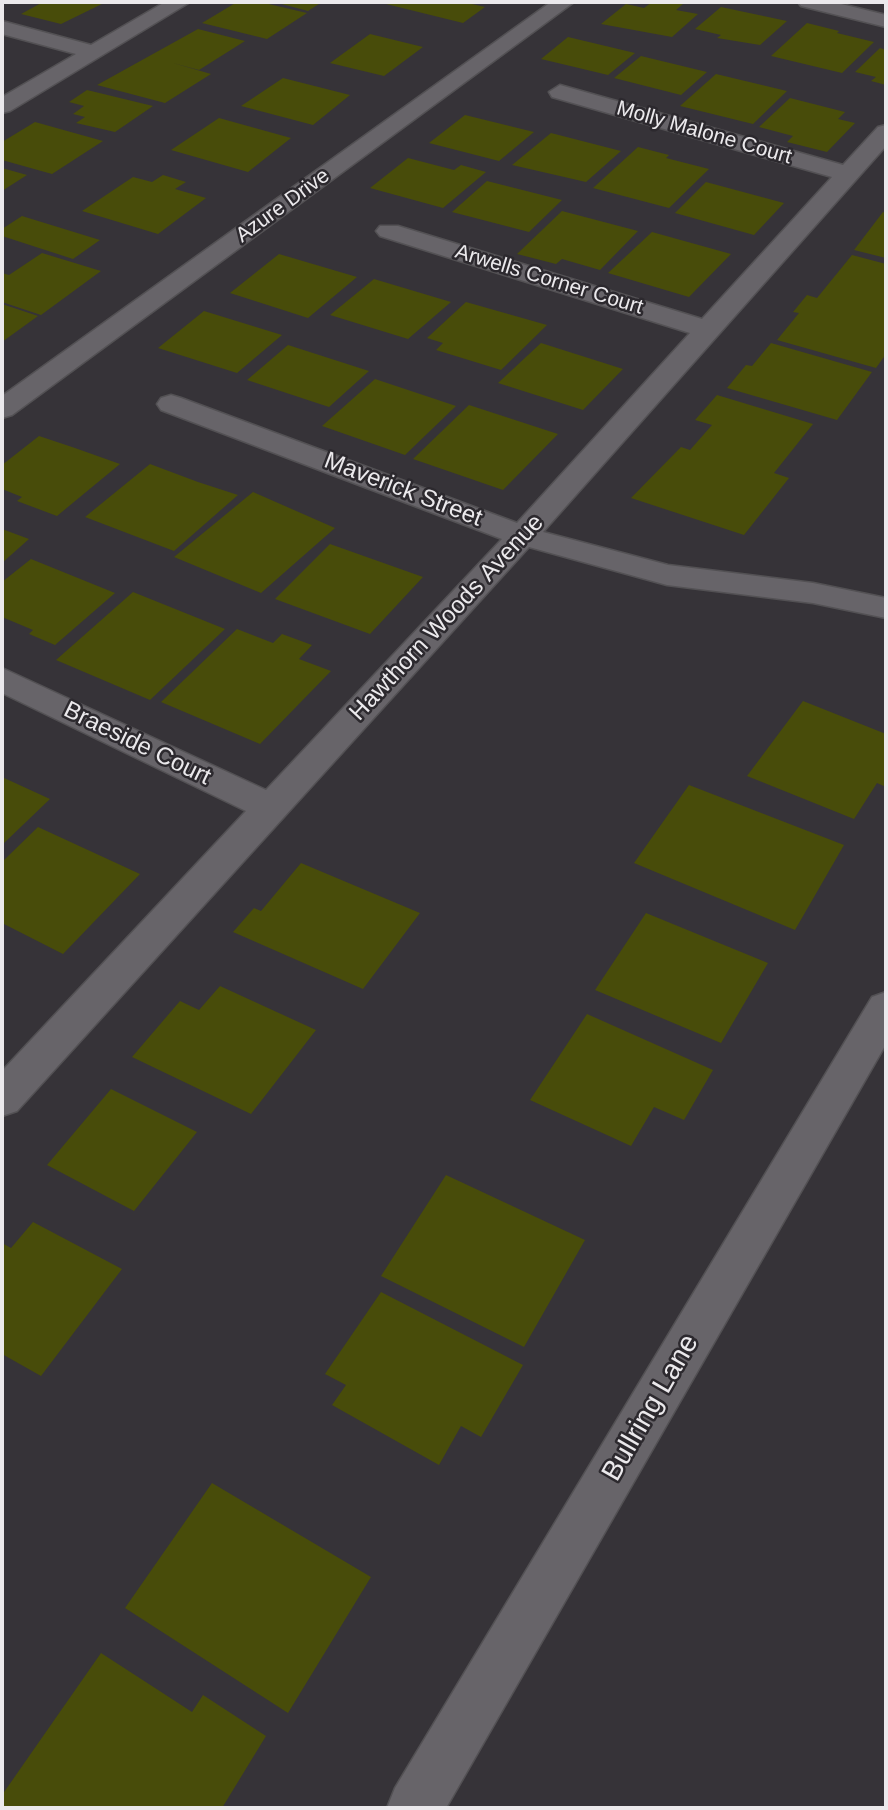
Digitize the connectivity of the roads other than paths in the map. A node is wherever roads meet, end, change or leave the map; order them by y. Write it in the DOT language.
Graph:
graph roads {
  1 [pos="180,2"];
  2 [pos="564,2"];
  3 [pos="808,2"];
  4 [pos="886,21"];
  5 [pos="2,27"];
  6 [pos="94,52"];
  7 [pos="560,92"];
  8 [pos="2,106"];
  9 [pos="886,132"];
  10 [pos="849,174"];
  11 [pos="389,230"];
  12 [pos="708,330"];
  13 [pos="171,404"];
  14 [pos="2,409"];
  15 [pos="523,536"];
  16 [pos="886,608"];
  17 [pos="2,679"];
  18 [pos="271,808"];
  19 [pos="886,1008"];
  20 [pos="2,1099"];
  21 [pos="415,1808"];
  1 -- 6 [label="street"];
  2 -- 14 [label="street, Azure Drive"];
  3 -- 4 [label="street"];
  5 -- 6 [label="street"];
  6 -- 8 [label="street"];
  7 -- 10 [label="street, Molly Malone Court"];
  9 -- 10 [label="street, Hawthorn Woods Avenue"];
  10 -- 12 [label="street, Hawthorn Woods Avenue"];
  11 -- 12 [label="street, Arwells Corner Court"];
  12 -- 15 [label="street, Hawthorn Woods Avenue"];
  13 -- 15 [label="street, Maverick Street"];
  15 -- 16 [label="street, Maverick Street"];
  15 -- 18 [label="street, Hawthorn Woods Avenue"];
  17 -- 18 [label="street, Braeside Court"];
  18 -- 20 [label="street, Hawthorn Woods Avenue"];
  19 -- 21 [label="street, Bullring Lane"];
}
